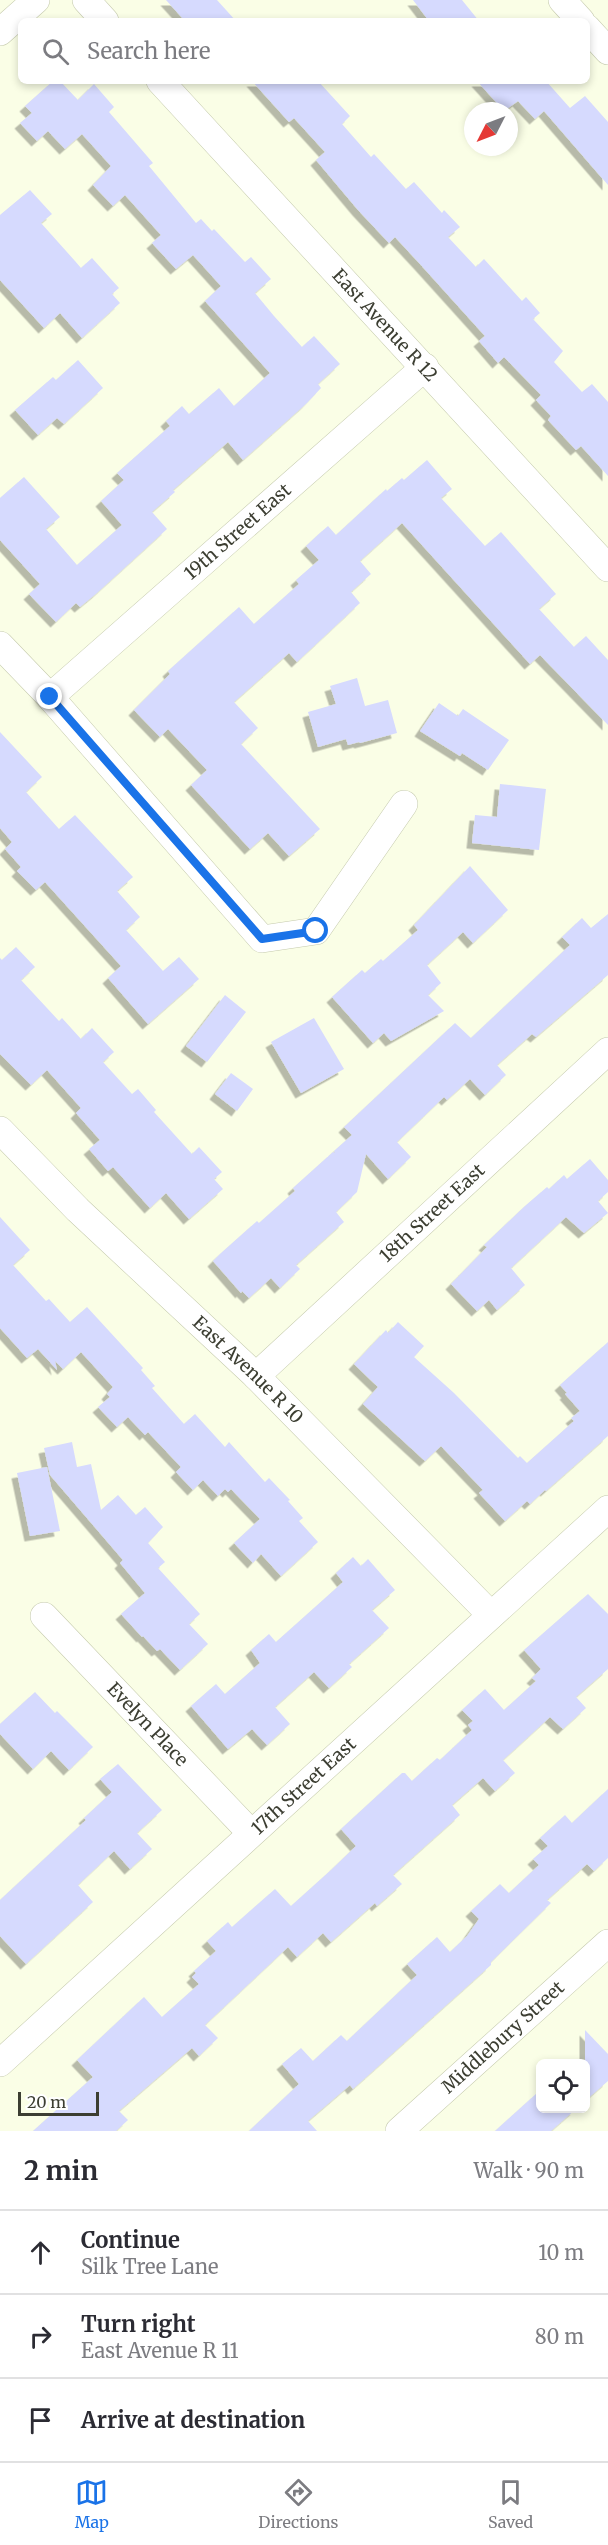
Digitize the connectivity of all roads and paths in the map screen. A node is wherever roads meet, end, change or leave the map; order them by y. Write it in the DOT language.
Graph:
graph roads {
  1 [pos="36,0"];
  2 [pos="86,0"];
  3 [pos="562,0"];
  4 [pos="5,16"];
  5 [pos="102,18"];
  6 [pos="578,18"];
  7 [pos="590,31"];
  8 [pos="608,51"];
  9 [pos="163,84"];
  10 [pos="425,367"];
  11 [pos="608,568"];
  12 [pos="0,645"];
  13 [pos="50,697"];
  14 [pos="404,804"];
  15 [pos="608,1051"];
  16 [pos="0,1130"];
  17 [pos="256,1376"];
  18 [pos="608,1509"];
  19 [pos="491,1615"];
  20 [pos="44,1616"];
  21 [pos="251,1833"];
  22 [pos="608,1943"];
  23 [pos="3,2056"];
  24 [pos="399,2131"];
  1 -- 4 [label="street"];
  2 -- 5 [label="street"];
  3 -- 6 [label="street"];
  7 -- 8 [label="street"];
  9 -- 10 [label="street, East Avenue R 12"];
  10 -- 11 [label="street, East Avenue R 12"];
  10 -- 13 [label="street, 19th Street East"];
  12 -- 13 [label="street"];
  13 -- 14 [label="street"];
  15 -- 17 [label="street, 18th Street East"];
  16 -- 17 [label="street, East Avenue R 10"];
  17 -- 19 [label="street, East Avenue R 10"];
  18 -- 19 [label="street, 17th Street East"];
  19 -- 21 [label="street, 17th Street East"];
  20 -- 21 [label="street, Evelyn Place"];
  21 -- 23 [label="street, 17th Street East"];
  22 -- 24 [label="street, Middlebury Street"];
}
